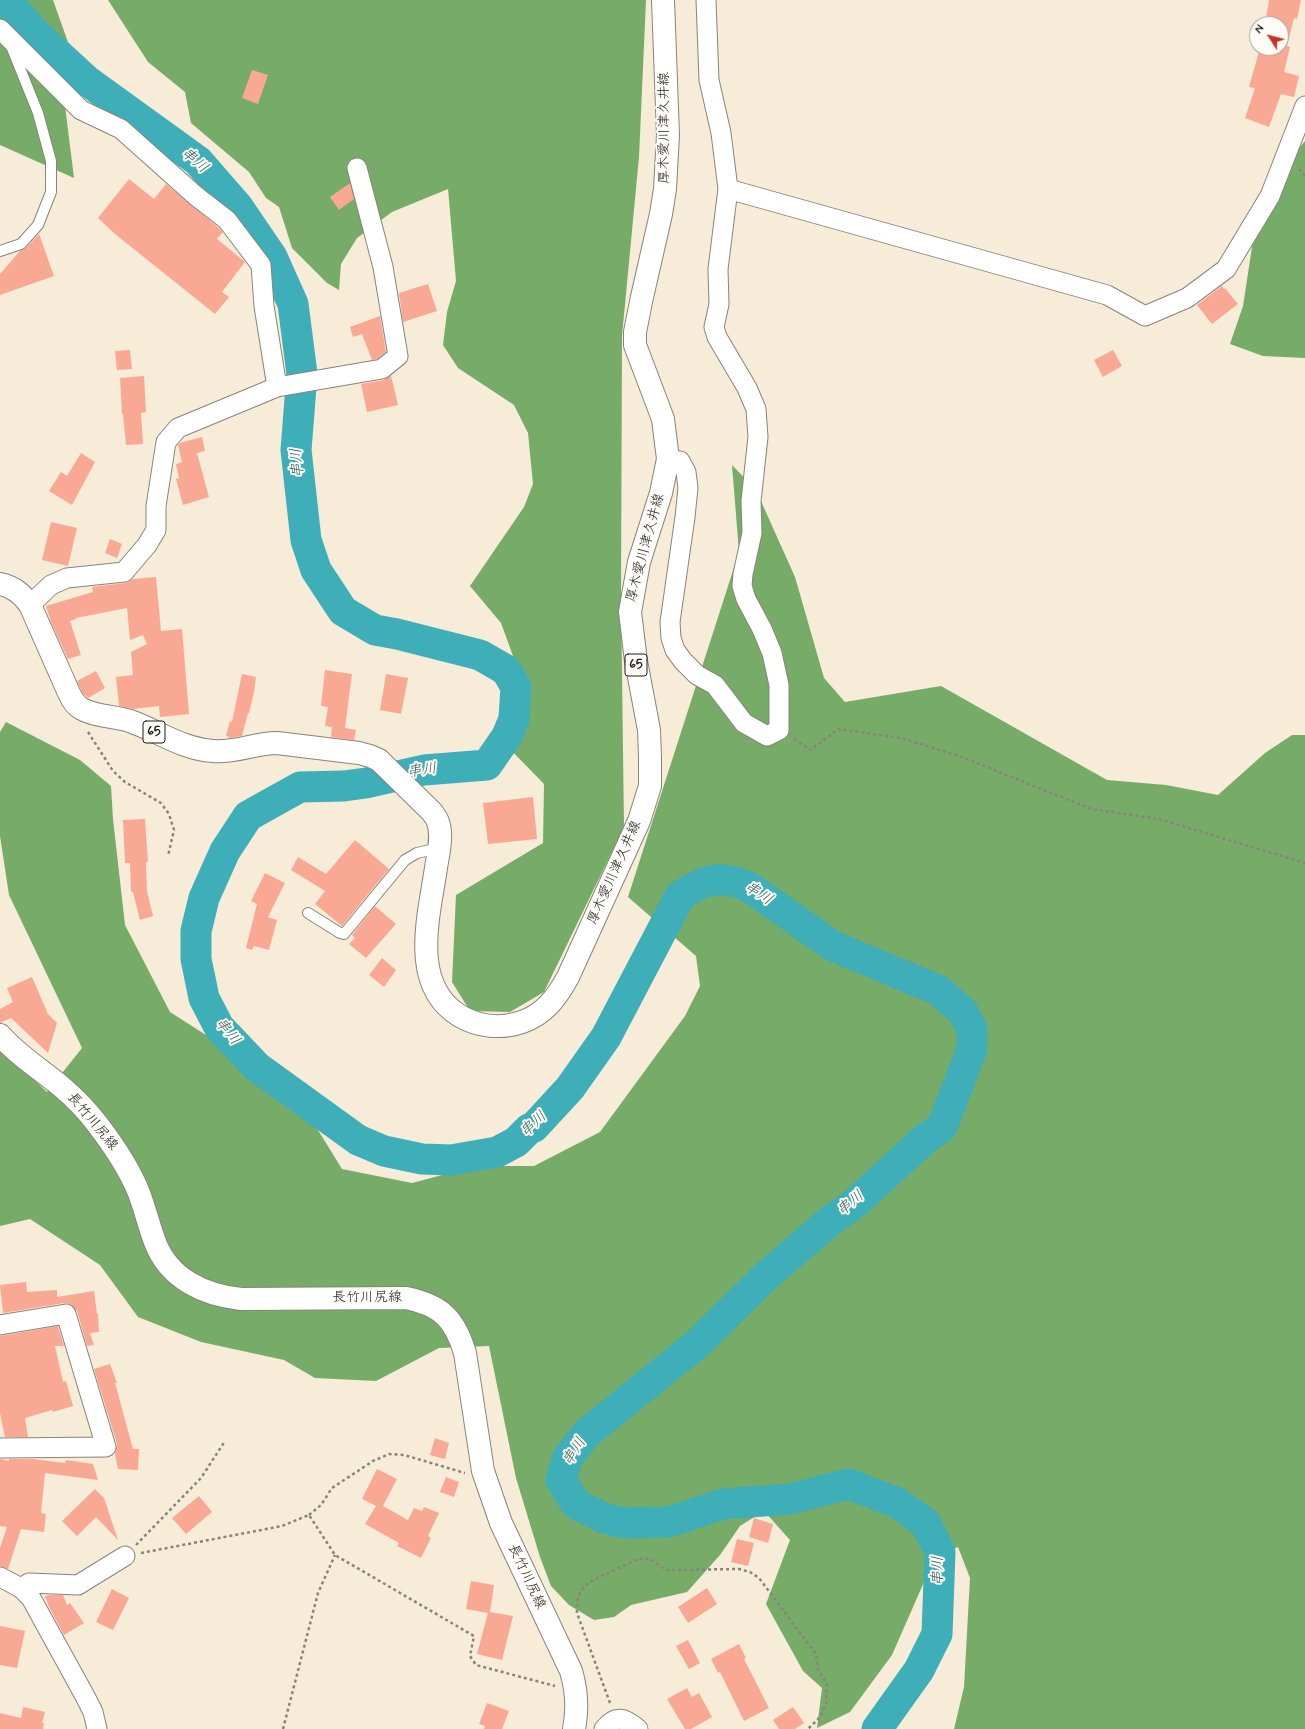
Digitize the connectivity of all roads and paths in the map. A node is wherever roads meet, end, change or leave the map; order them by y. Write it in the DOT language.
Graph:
graph roads {
  1 [pos="663,0"];
  2 [pos="706,0"];
  3 [pos="3,33"];
  4 [pos="1305,106"];
  5 [pos="357,168"];
  6 [pos="728,189"];
  7 [pos="0,251"];
  8 [pos="277,387"];
  9 [pos="668,459"];
  10 [pos="0,584"];
  11 [pos="30,605"];
  12 [pos="84,710"];
  13 [pos="779,730"];
  14 [pos="439,848"];
  15 [pos="168,856"];
  16 [pos="1305,863"];
  17 [pos="308,913"];
  18 [pos="0,1035"];
  19 [pos="0,1325"];
  20 [pos="225,1441"];
  21 [pos="0,1448"];
  22 [pos="483,1471"];
  23 [pos="309,1515"];
  24 [pos="335,1555"];
  25 [pos="125,1556"];
  26 [pos="0,1577"];
  27 [pos="21,1588"];
  28 [pos="557,1689"];
  29 [pos="610,1724"];
  30 [pos="98,1729"];
  31 [pos="282,1729"];
  32 [pos="574,1729"];
  33 [pos="638,1729"];
  34 [pos="808,1729"];
  1 -- 9 [label="main road, 厚木愛川津久井線 / 65"];
  2 -- 6 [label="street"];
  3 -- 7 [label="lane"];
  3 -- 8 [label="street"];
  4 -- 6 [label="street"];
  5 -- 8 [label="street"];
  6 -- 13 [label="street"];
  8 -- 11 [label="street"];
  9 -- 13 [label="street"];
  9 -- 14 [label="main road, 厚木愛川津久井線 / 65"];
  10 -- 11 [label="main road"];
  11 -- 12 [label="main road"];
  12 -- 14 [label="main road, 厚木愛川津久井線 / 65"];
  12 -- 15 [label="path"];
  13 -- 16 [label="path"];
  14 -- 17 [label="lane"];
  18 -- 22 [label="main road, 長竹川尻線"];
  19 -- 21 [label="street"];
  20 -- 25 [label="path"];
  22 -- 23 [label="path"];
  22 -- 32 [label="main road, 長竹川尻線"];
  23 -- 24 [label="path"];
  23 -- 25 [label="path"];
  24 -- 28 [label="path"];
  24 -- 31 [label="path"];
  25 -- 27 [label="street"];
  26 -- 27 [label="street"];
  27 -- 30 [label="street"];
  29 -- 33 [label="street"];
  29 -- 34 [label="path"];
}
